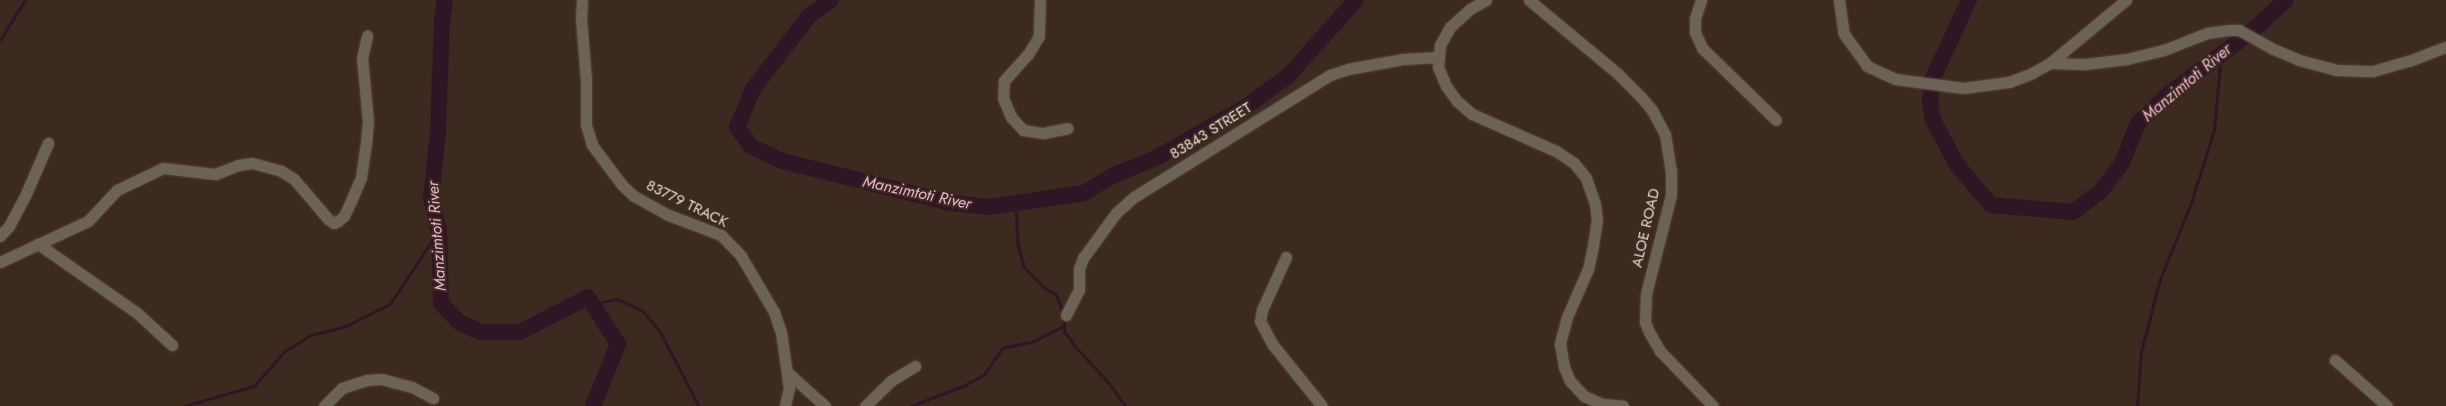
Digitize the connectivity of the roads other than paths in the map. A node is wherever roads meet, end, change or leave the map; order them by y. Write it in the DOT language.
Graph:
graph roads {
  1 [pos="582,0"];
  2 [pos="1040,0"];
  3 [pos="1486,0"];
  4 [pos="1529,0"];
  5 [pos="1701,0"];
  6 [pos="1839,0"];
  7 [pos="2126,0"];
  8 [pos="367,36"];
  9 [pos="2446,47"];
  10 [pos="1439,57"];
  11 [pos="2050,63"];
  12 [pos="1776,120"];
  13 [pos="1068,128"];
  14 [pos="48,142"];
  15 [pos="0,236"];
  16 [pos="38,244"];
  17 [pos="1286,257"];
  18 [pos="0,262"];
  19 [pos="1066,315"];
  20 [pos="172,345"];
  21 [pos="2335,360"];
  22 [pos="915,366"];
  23 [pos="787,372"];
  24 [pos="433,398"];
  25 [pos="324,406"];
  26 [pos="785,406"];
  27 [pos="826,406"];
  28 [pos="865,406"];
  29 [pos="1322,406"];
  30 [pos="1623,406"];
  31 [pos="1713,406"];
  32 [pos="2386,406"];
  1 -- 23 [label="street, 83779 TRACK"];
  2 -- 13 [label="street"];
  3 -- 10 [label="street"];
  4 -- 31 [label="street, ALOE ROAD"];
  5 -- 12 [label="street"];
  6 -- 11 [label="street"];
  7 -- 11 [label="street"];
  8 -- 16 [label="street"];
  9 -- 11 [label="street"];
  10 -- 19 [label="street, 83843 STREET"];
  10 -- 30 [label="street"];
  14 -- 15 [label="street"];
  16 -- 18 [label="street"];
  16 -- 20 [label="street"];
  17 -- 29 [label="street"];
  21 -- 32 [label="street"];
  22 -- 28 [label="street"];
  23 -- 26 [label="street, 83779 TRACK"];
  23 -- 27 [label="street"];
  24 -- 25 [label="street"];
}
